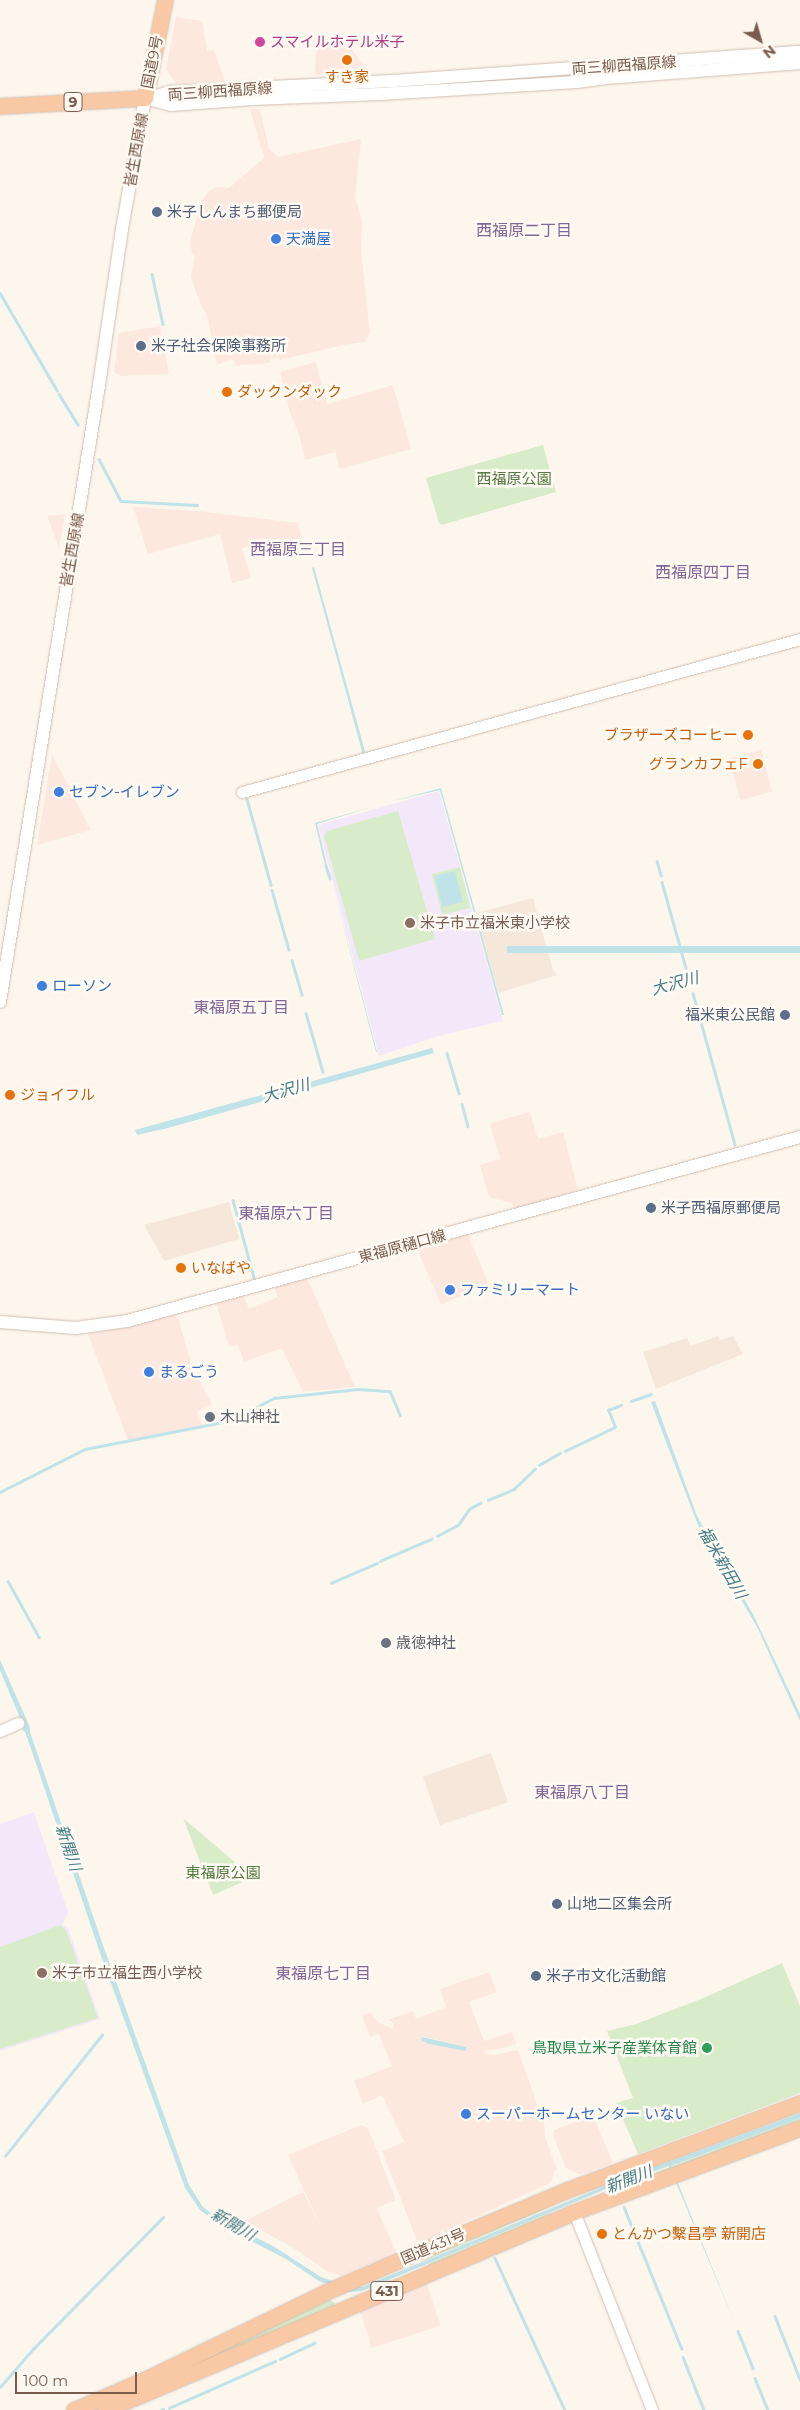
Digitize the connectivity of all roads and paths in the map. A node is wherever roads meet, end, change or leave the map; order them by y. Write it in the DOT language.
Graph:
graph roads {
  1 [pos="164,0"];
  2 [pos="800,52"];
  3 [pos="800,63"];
  4 [pos="145,98"];
  5 [pos="0,106"];
  6 [pos="800,639"];
  7 [pos="242,792"];
  8 [pos="0,1002"];
  9 [pos="800,1137"];
  10 [pos="0,1322"];
  11 [pos="18,1723"];
  12 [pos="0,1731"];
  13 [pos="800,2103"];
  14 [pos="800,2128"];
  15 [pos="574,2212"];
  16 [pos="74,2410"];
  17 [pos="106,2410"];
  18 [pos="652,2410"];
  1 -- 4 [label="highway, 国道9号"];
  2 -- 4 [label="main road, 両三柳西福原線"];
  3 -- 4 [label="main road, 両三柳西福原線"];
  4 -- 5 [label="highway, 国道9号 / 9"];
  4 -- 8 [label="main road, 皆生西原線"];
  6 -- 7 [label="street"];
  9 -- 10 [label="main road, 東福原樋口線"];
  11 -- 12 [label="street"];
  13 -- 16 [label="highway, 国道431号 / 431"];
  14 -- 15 [label="highway, 国道431号 / 431"];
  15 -- 17 [label="highway, 国道431号 / 431"];
  15 -- 18 [label="street"];
}
